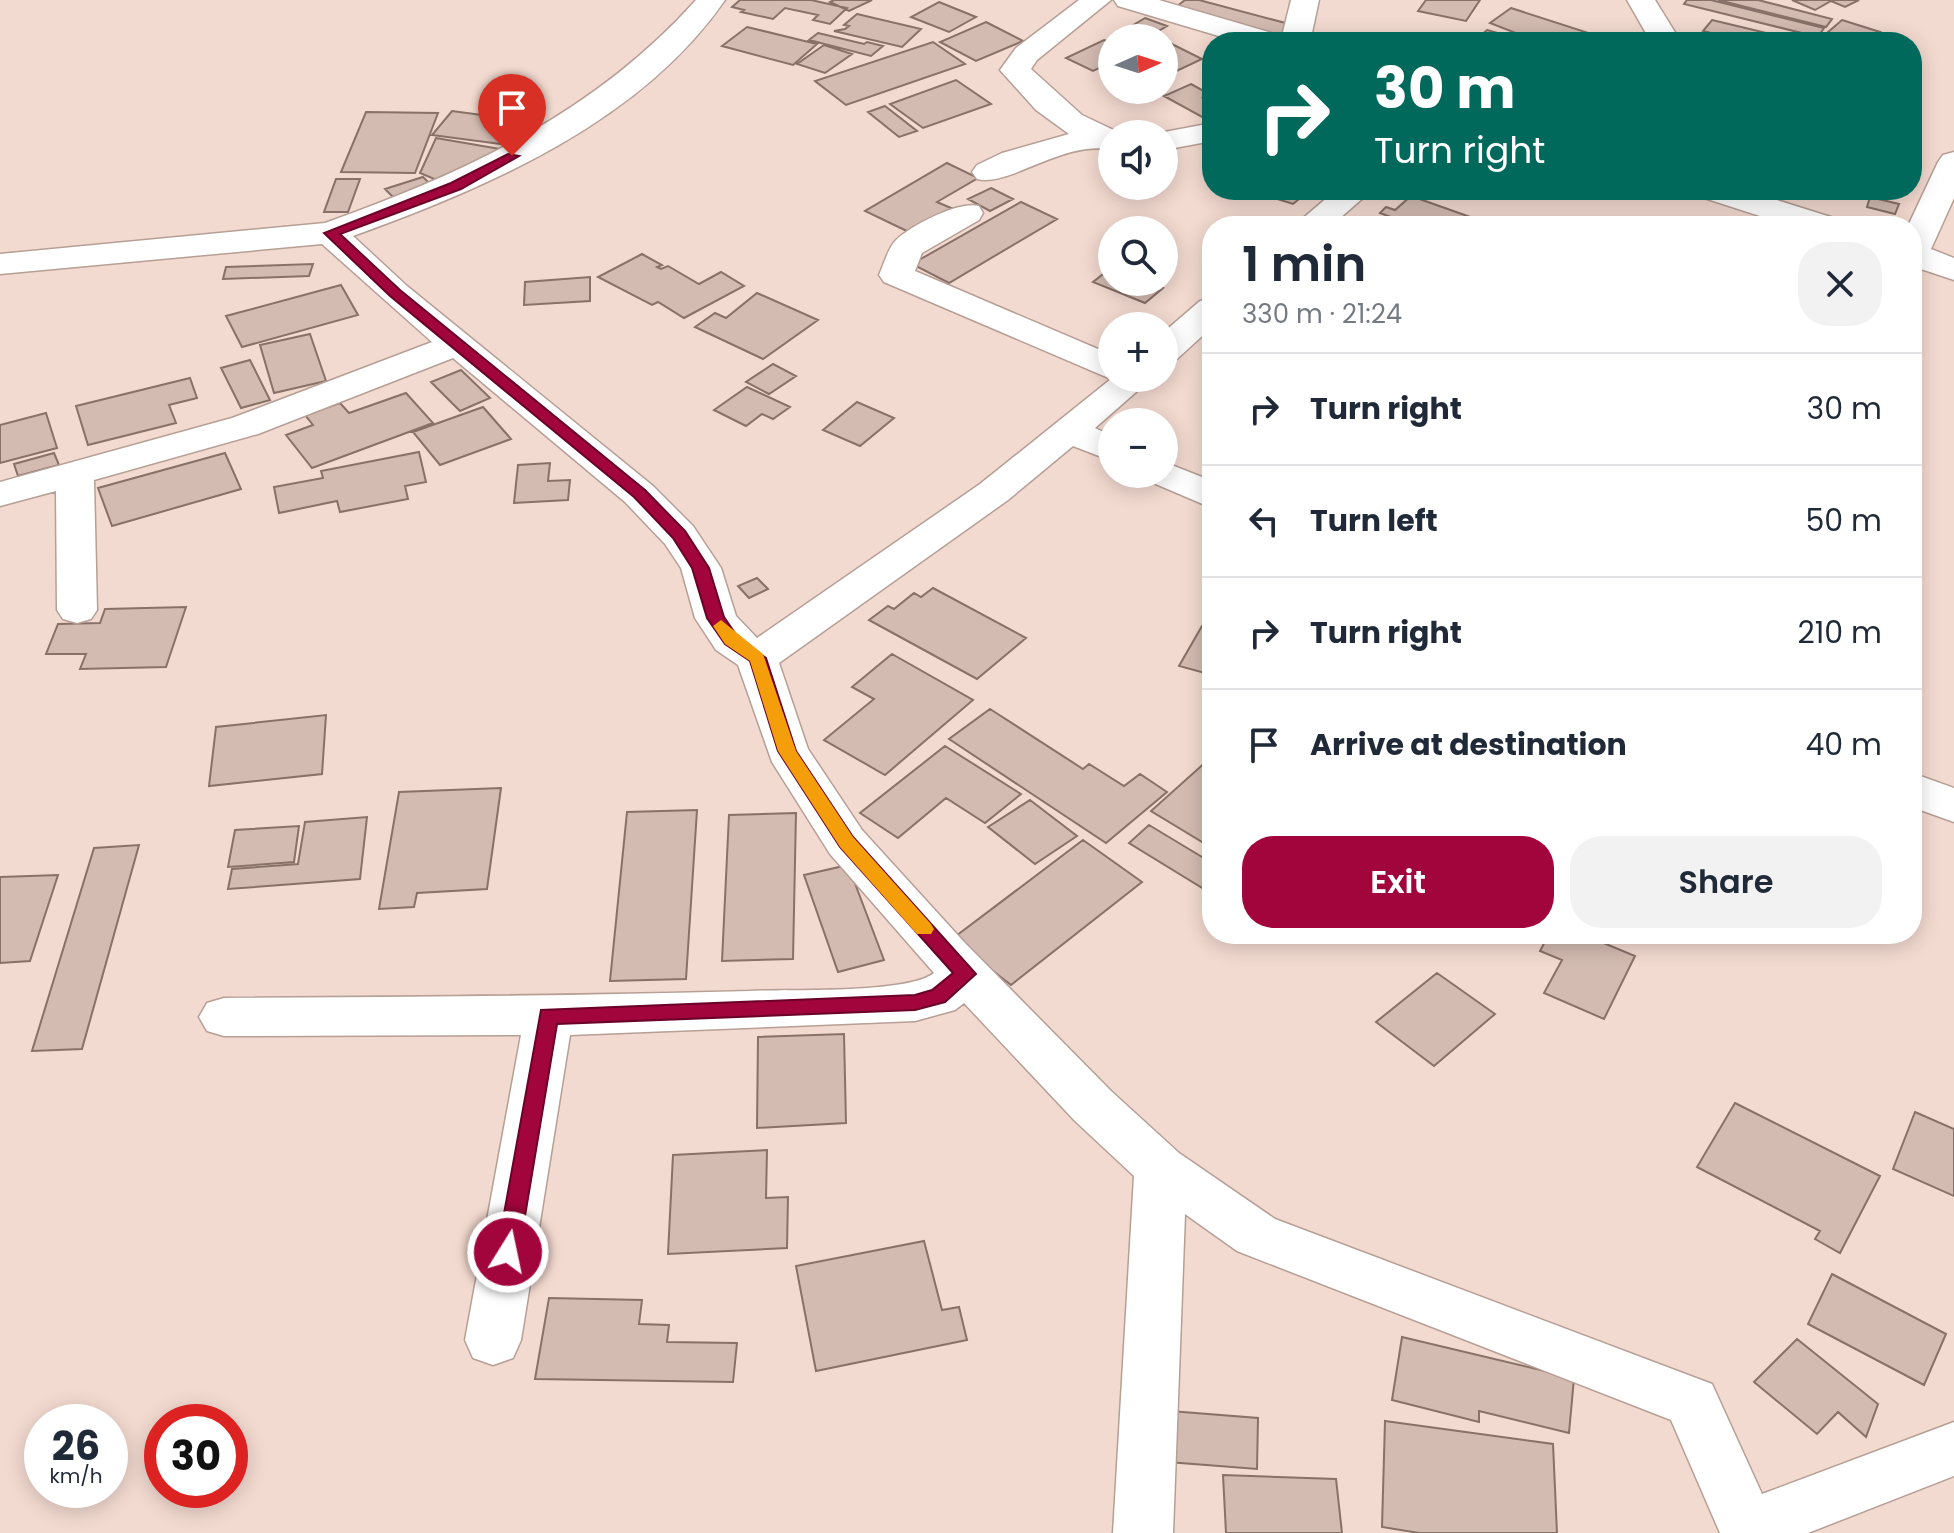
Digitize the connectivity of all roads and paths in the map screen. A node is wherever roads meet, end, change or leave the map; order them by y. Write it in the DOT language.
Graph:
graph roads {
  1 [pos="711,0"];
  2 [pos="1097,0"];
  3 [pos="1128,0"];
  4 [pos="1305,0"];
  5 [pos="1641,0"];
  6 [pos="1237,32"];
  7 [pos="1297,32"];
  8 [pos="1660,32"];
  9 [pos="1202,134"];
  10 [pos="1098,137"];
  11 [pos="1178,138"];
  12 [pos="1098,140"];
  13 [pos="1954,162"];
  14 [pos="988,172"];
  15 [pos="1344,200"];
  16 [pos="1770,201"];
  17 [pos="967,213"];
  18 [pos="1324,216"];
  19 [pos="1803,216"];
  20 [pos="1922,232"];
  21 [pos="330,233"];
  22 [pos="1922,258"];
  23 [pos="0,264"];
  24 [pos="1954,270"];
  25 [pos="1202,317"];
  26 [pos="1178,338"];
  27 [pos="458,344"];
  28 [pos="1098,362"];
  29 [pos="1118,392"];
  30 [pos="1072,432"];
  31 [pos="1098,444"];
  32 [pos="75,475"];
  33 [pos="1178,480"];
  34 [pos="1202,491"];
  35 [pos="0,494"];
  36 [pos="77,610"];
  37 [pos="757,658"];
  38 [pos="1922,793"];
  39 [pos="1954,806"];
  40 [pos="966,974"];
  41 [pos="549,1016"];
  42 [pos="224,1017"];
  43 [pos="1161,1168"];
  44 [pos="493,1340"];
  45 [pos="1954,1449"];
  46 [pos="1749,1530"];
  47 [pos="1143,1533"];
  1 -- 21 [label="street"];
  2 -- 10 [label="street"];
  3 -- 6 [label="street"];
  4 -- 7 [label="street"];
  5 -- 8 [label="street"];
  9 -- 11 [label="street"];
  12 -- 14 [label="street"];
  13 -- 20 [label="street"];
  15 -- 18 [label="street"];
  16 -- 19 [label="street"];
  17 -- 28 [label="street"];
  21 -- 23 [label="street"];
  21 -- 27 [label="street"];
  22 -- 24 [label="street"];
  25 -- 26 [label="street"];
  27 -- 32 [label="street"];
  27 -- 37 [label="street"];
  29 -- 30 [label="street"];
  30 -- 31 [label="street"];
  30 -- 37 [label="street"];
  32 -- 35 [label="street"];
  32 -- 36 [label="street"];
  33 -- 34 [label="street"];
  37 -- 40 [label="street"];
  38 -- 39 [label="street"];
  40 -- 41 [label="street"];
  40 -- 43 [label="street"];
  41 -- 42 [label="street"];
  41 -- 44 [label="street"];
  43 -- 46 [label="street"];
  43 -- 47 [label="street"];
  45 -- 46 [label="street"];
}
